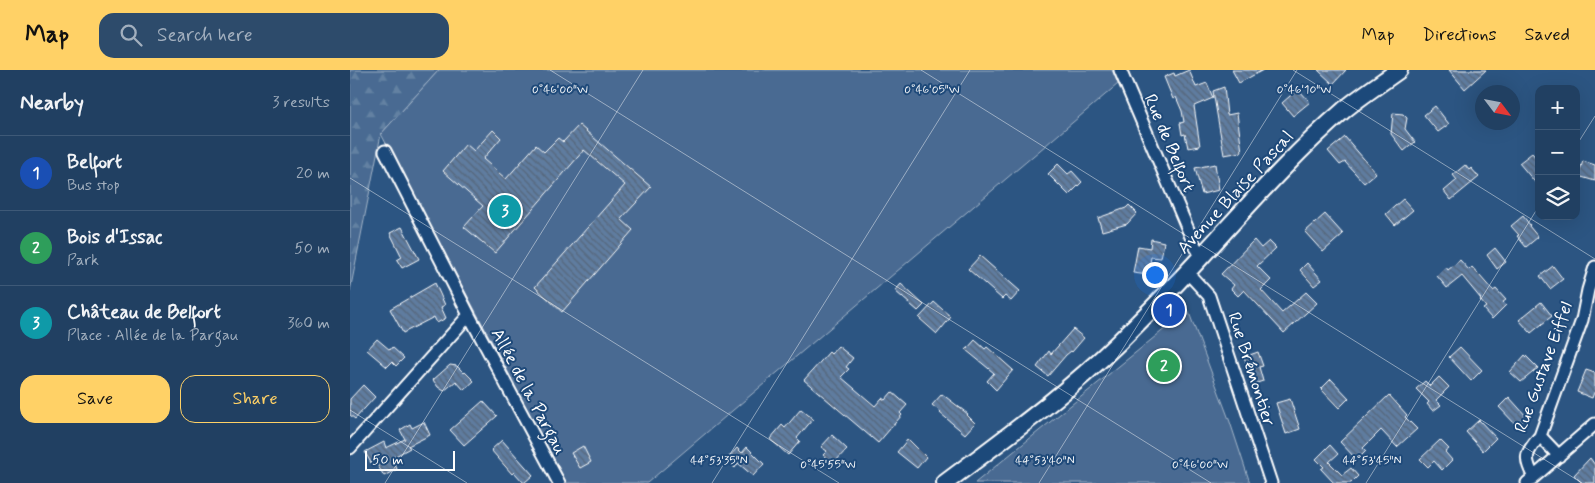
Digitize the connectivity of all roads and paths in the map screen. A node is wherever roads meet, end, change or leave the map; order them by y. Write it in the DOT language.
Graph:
graph roads {
  1 [pos="1120,70"];
  2 [pos="1399,70"];
  3 [pos="385,151"];
  4 [pos="1202,256"];
  5 [pos="1595,267"];
  6 [pos="1187,272"];
  7 [pos="469,315"];
  8 [pos="1595,424"];
  9 [pos="1540,436"];
  10 [pos="350,448"];
  11 [pos="1559,456"];
  12 [pos="1531,480"];
  13 [pos="559,483"];
  14 [pos="945,483"];
  15 [pos="1271,483"];
  1 -- 4 [label="street, Rue de Belfort"];
  2 -- 4 [label="main road, Avenue Blaise Pascal"];
  3 -- 7 [label="street, Allée de la Pargau"];
  4 -- 6 [label="main road, Avenue Blaise Pascal"];
  5 -- 9 [label="street, Rue Gustave Eiffel"];
  6 -- 14 [label="main road, Avenue Blaise Pascal"];
  6 -- 15 [label="street, Rue Brémontier"];
  7 -- 10 [label="street"];
  7 -- 13 [label="street, Allée de la Pargau"];
  8 -- 11 [label="street"];
  9 -- 11 [label="street"];
  9 -- 12 [label="street, Rue Gustave Eiffel"];
  11 -- 12 [label="street"];
}
